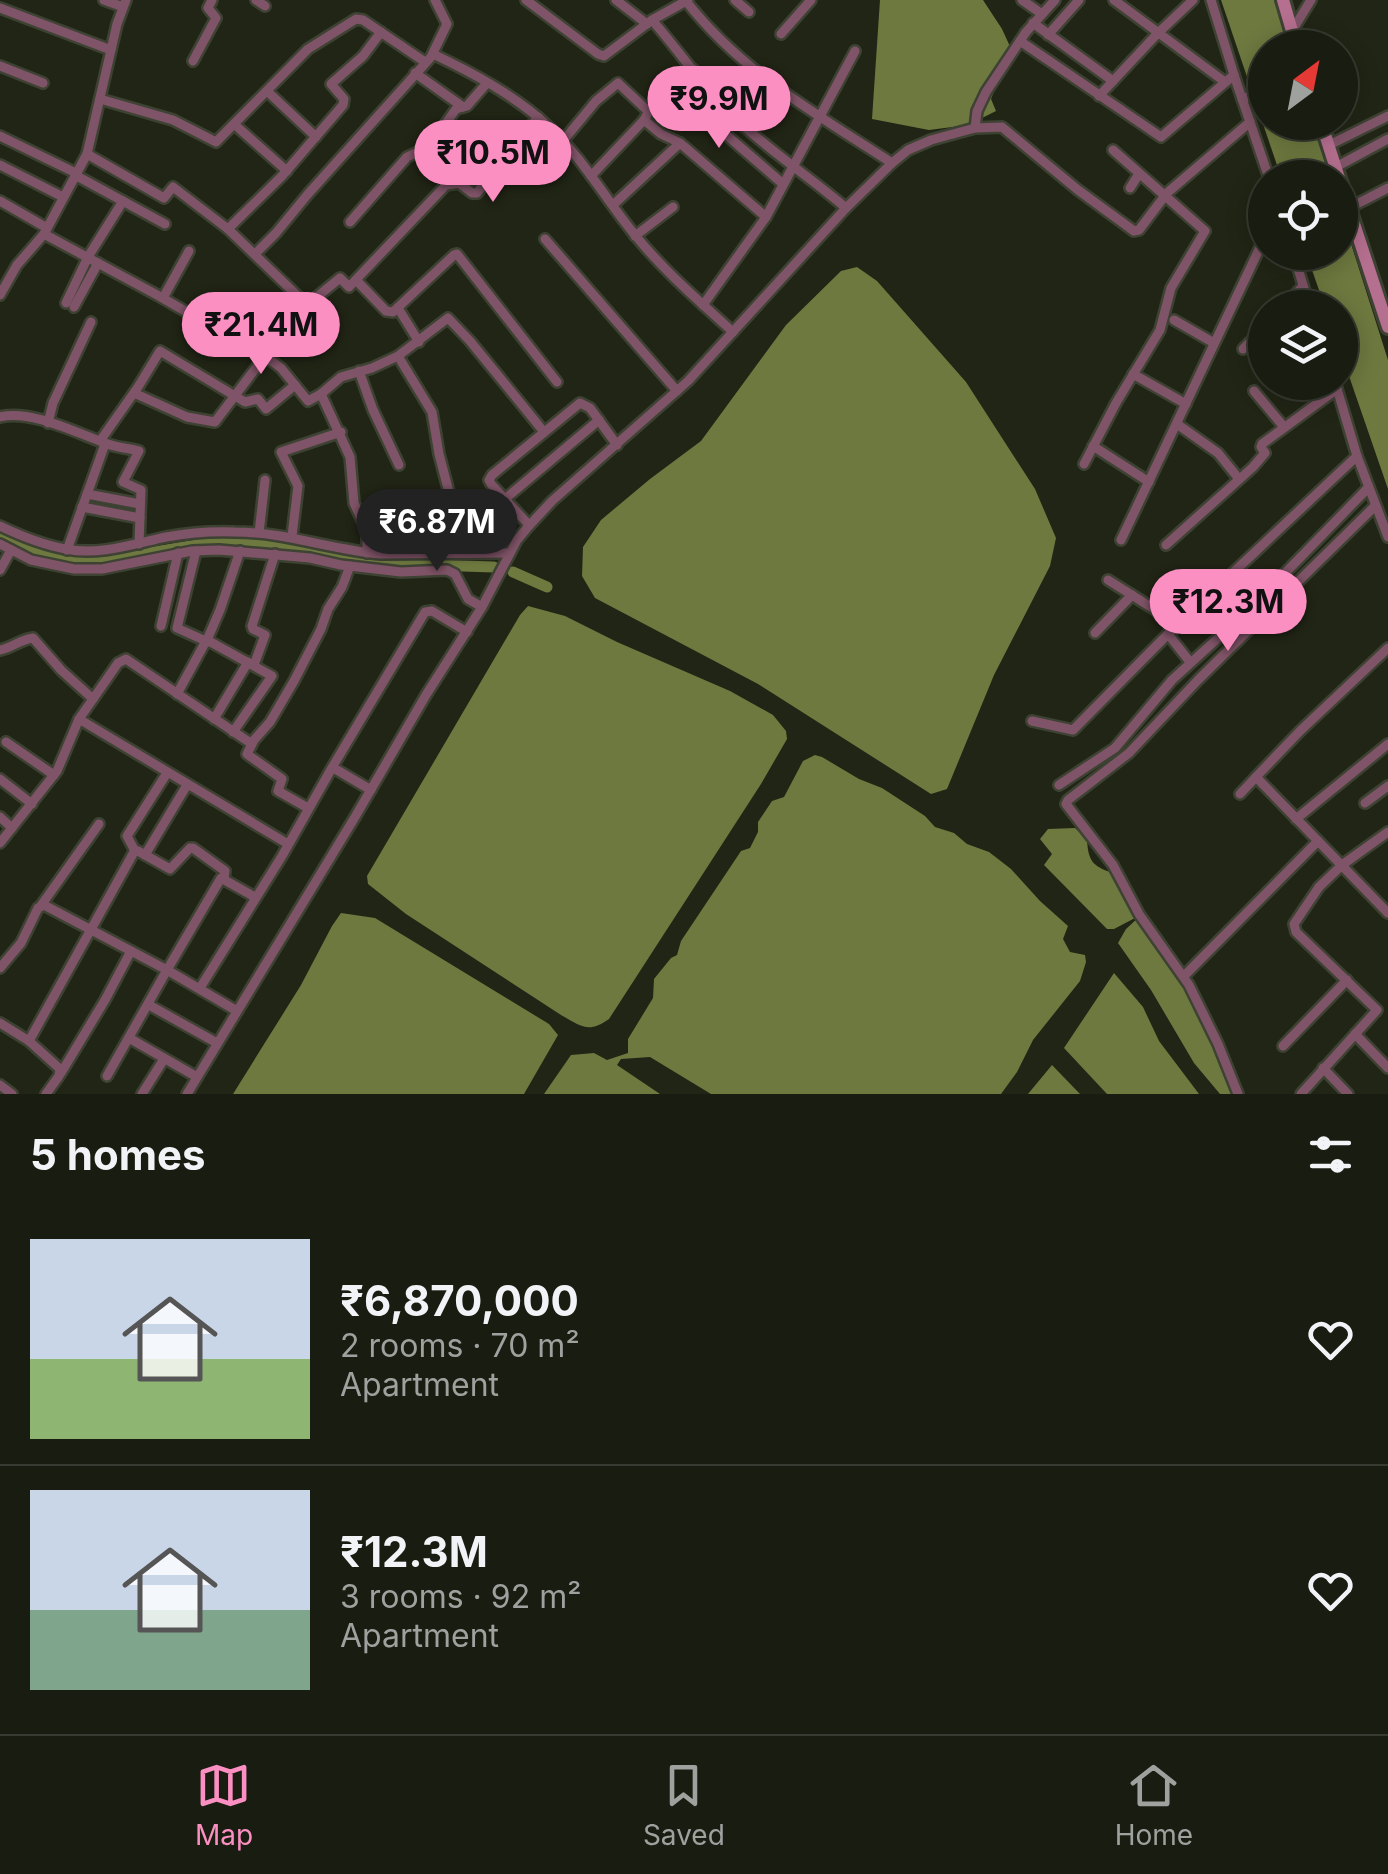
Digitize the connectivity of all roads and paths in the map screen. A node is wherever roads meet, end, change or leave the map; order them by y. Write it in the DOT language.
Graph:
graph roads {
  1 [pos="104,0"];
  2 [pos="212,0"];
  3 [pos="435,0"];
  4 [pos="526,0"];
  5 [pos="616,0"];
  6 [pos="735,0"];
  7 [pos="792,0"];
  8 [pos="810,0"];
  9 [pos="1022,0"];
  10 [pos="1055,0"];
  11 [pos="1079,0"];
  12 [pos="1114,0"];
  13 [pos="1192,0"];
  14 [pos="1211,0"];
  15 [pos="1283,0"];
  16 [pos="1310,0"];
  17 [pos="687,1"];
  18 [pos="124,4"];
  19 [pos="0,8"];
  20 [pos="802,10"];
  21 [pos="750,12"];
  22 [pos="1042,14"];
  23 [pos="650,22"];
  24 [pos="1033,24"];
  25 [pos="1292,30"];
  26 [pos="1293,30"];
  27 [pos="381,32"];
  28 [pos="1158,33"];
  29 [pos="782,34"];
  30 [pos="1048,34"];
  31 [pos="1020,42"];
  32 [pos="111,50"];
  33 [pos="855,51"];
  34 [pos="429,58"];
  35 [pos="193,61"];
  36 [pos="0,66"];
  37 [pos="694,70"];
  38 [pos="415,72"];
  39 [pos="1230,78"];
  40 [pos="1112,82"];
  41 [pos="43,83"];
  42 [pos="486,83"];
  43 [pos="267,91"];
  44 [pos="1099,96"];
  45 [pos="1248,97"];
  46 [pos="100,99"];
  47 [pos="1242,99"];
  48 [pos="463,107"];
  49 [pos="646,116"];
  50 [pos="1248,116"];
  51 [pos="1388,116"];
  52 [pos="538,117"];
  53 [pos="821,117"];
  54 [pos="734,118"];
  55 [pos="234,124"];
  56 [pos="1248,124"];
  57 [pos="975,128"];
  58 [pos="0,136"];
  59 [pos="316,137"];
  60 [pos="1388,139"];
  61 [pos="1327,140"];
  62 [pos="563,141"];
  63 [pos="680,142"];
  64 [pos="1328,145"];
  65 [pos="1113,150"];
  66 [pos="87,154"];
  67 [pos="1333,160"];
  68 [pos="1358,161"];
  69 [pos="892,162"];
  70 [pos="0,165"];
  71 [pos="792,166"];
  72 [pos="286,171"];
  73 [pos="76,174"];
  74 [pos="1139,174"];
  75 [pos="590,176"];
  76 [pos="784,184"];
  77 [pos="1130,188"];
  78 [pos="1388,188"];
  79 [pos="63,196"];
  80 [pos="1164,196"];
  81 [pos="123,201"];
  82 [pos="0,202"];
  83 [pos="1358,203"];
  84 [pos="613,206"];
  85 [pos="672,207"];
  86 [pos="846,208"];
  87 [pos="766,217"];
  88 [pos="350,222"];
  89 [pos="165,224"];
  90 [pos="228,229"];
  91 [pos="45,231"];
  92 [pos="635,236"];
  93 [pos="1358,238"];
  94 [pos="545,240"];
  95 [pos="189,251"];
  96 [pos="255,254"];
  97 [pos="93,260"];
  98 [pos="1249,270"];
  99 [pos="1299,270"];
  100 [pos="356,280"];
  101 [pos="1304,286"];
  102 [pos="1300,290"];
  103 [pos="1305,290"];
  104 [pos="0,295"];
  105 [pos="163,298"];
  106 [pos="70,305"];
  107 [pos="307,305"];
  108 [pos="703,305"];
  109 [pos="398,308"];
  110 [pos="1174,320"];
  111 [pos="91,322"];
  112 [pos="1388,327"];
  113 [pos="733,332"];
  114 [pos="419,342"];
  115 [pos="1248,343"];
  116 [pos="1214,344"];
  117 [pos="1242,349"];
  118 [pos="398,356"];
  119 [pos="265,357"];
  120 [pos="359,371"];
  121 [pos="1134,374"];
  122 [pos="557,382"];
  123 [pos="295,385"];
  124 [pos="677,391"];
  125 [pos="134,393"];
  126 [pos="322,394"];
  127 [pos="234,396"];
  128 [pos="1261,400"];
  129 [pos="1319,400"];
  130 [pos="1340,400"];
  131 [pos="1186,404"];
  132 [pos="0,417"];
  133 [pos="599,420"];
  134 [pos="48,422"];
  135 [pos="1176,424"];
  136 [pos="1284,428"];
  137 [pos="341,432"];
  138 [pos="544,432"];
  139 [pos="102,442"];
  140 [pos="618,445"];
  141 [pos="1093,446"];
  142 [pos="1356,456"];
  143 [pos="1084,464"];
  144 [pos="398,465"];
  145 [pos="1239,479"];
  146 [pos="265,480"];
  147 [pos="1149,482"];
  148 [pos="1368,488"];
  149 [pos="87,494"];
  150 [pos="505,499"];
  151 [pos="140,504"];
  152 [pos="1375,506"];
  153 [pos="82,507"];
  154 [pos="140,518"];
  155 [pos="529,525"];
  156 [pos="0,526"];
  157 [pos="259,533"];
  158 [pos="292,536"];
  159 [pos="1388,537"];
  160 [pos="1121,540"];
  161 [pos="0,544"];
  162 [pos="139,544"];
  163 [pos="1166,544"];
  164 [pos="12,550"];
  165 [pos="66,550"];
  166 [pos="196,551"];
  167 [pos="240,551"];
  168 [pos="367,553"];
  169 [pos="510,553"];
  170 [pos="178,554"];
  171 [pos="275,554"];
  172 [pos="436,554"];
  173 [pos="350,566"];
  174 [pos="0,569"];
  175 [pos="1108,580"];
  176 [pos="1132,595"];
  177 [pos="482,607"];
  178 [pos="161,626"];
  179 [pos="1171,631"];
  180 [pos="466,632"];
  181 [pos="1094,633"];
  182 [pos="207,641"];
  183 [pos="1388,648"];
  184 [pos="0,650"];
  185 [pos="1190,662"];
  186 [pos="251,664"];
  187 [pos="177,694"];
  188 [pos="92,699"];
  189 [pos="79,719"];
  190 [pos="214,719"];
  191 [pos="1032,721"];
  192 [pos="233,732"];
  193 [pos="6,742"];
  194 [pos="252,744"];
  195 [pos="1388,744"];
  196 [pos="337,770"];
  197 [pos="166,773"];
  198 [pos="54,775"];
  199 [pos="1256,777"];
  200 [pos="0,779"];
  201 [pos="1059,785"];
  202 [pos="188,786"];
  203 [pos="1388,786"];
  204 [pos="371,790"];
  205 [pos="1240,794"];
  206 [pos="1365,803"];
  207 [pos="32,804"];
  208 [pos="308,808"];
  209 [pos="0,817"];
  210 [pos="1296,819"];
  211 [pos="99,824"];
  212 [pos="12,828"];
  213 [pos="1388,832"];
  214 [pos="1318,841"];
  215 [pos="0,843"];
  216 [pos="288,844"];
  217 [pos="140,853"];
  218 [pos="1342,865"];
  219 [pos="224,878"];
  220 [pos="256,898"];
  221 [pos="40,906"];
  222 [pos="1388,913"];
  223 [pos="90,930"];
  224 [pos="131,951"];
  225 [pos="0,968"];
  226 [pos="167,970"];
  227 [pos="1184,976"];
  228 [pos="1348,980"];
  229 [pos="200,988"];
  230 [pos="149,1005"];
  231 [pos="237,1011"];
  232 [pos="0,1023"];
  233 [pos="1356,1034"];
  234 [pos="129,1038"];
  235 [pos="29,1041"];
  236 [pos="217,1044"];
  237 [pos="1283,1046"];
  238 [pos="164,1059"];
  239 [pos="1324,1068"];
  240 [pos="1388,1068"];
  241 [pos="61,1073"];
  242 [pos="107,1076"];
  243 [pos="198,1077"];
  244 [pos="0,1085"];
  245 [pos="12,1094"];
  246 [pos="46,1094"];
  247 [pos="142,1094"];
  248 [pos="187,1094"];
  249 [pos="1238,1094"];
  250 [pos="1301,1094"];
  251 [pos="1348,1094"];
  1 -- 18 [label="street"];
  2 -- 35 [label="street"];
  3 -- 34 [label="street"];
  4 -- 23 [label="street"];
  5 -- 23 [label="street"];
  6 -- 21 [label="street"];
  7 -- 20 [label="street"];
  8 -- 20 [label="street"];
  9 -- 22 [label="street"];
  10 -- 22 [label="street"];
  11 -- 30 [label="street"];
  12 -- 28 [label="street"];
  13 -- 28 [label="street"];
  14 -- 39 [label="street"];
  15 -- 25 [label="street"];
  16 -- 26 [label="street"];
  17 -- 23 [label="street"];
  17 -- 53 [label="street"];
  18 -- 32 [label="street"];
  19 -- 32 [label="street"];
  20 -- 29 [label="street"];
  22 -- 24 [label="street"];
  23 -- 37 [label="street"];
  24 -- 30 [label="street"];
  24 -- 31 [label="street"];
  27 -- 34 [label="street"];
  27 -- 43 [label="street"];
  27 -- 59 [label="street"];
  28 -- 39 [label="street"];
  28 -- 40 [label="street"];
  30 -- 40 [label="street"];
  31 -- 44 [label="street"];
  31 -- 57 [label="street"];
  32 -- 46 [label="street"];
  33 -- 53 [label="street"];
  34 -- 38 [label="street"];
  34 -- 42 [label="street"];
  36 -- 41 [label="street"];
  37 -- 49 [label="street"];
  37 -- 54 [label="street"];
  38 -- 48 [label="street"];
  38 -- 96 [label="street"];
  39 -- 44 [label="street"];
  39 -- 47 [label="street"];
  40 -- 44 [label="street"];
  42 -- 48 [label="street"];
  42 -- 52 [label="street"];
  43 -- 55 [label="street"];
  43 -- 59 [label="street"];
  45 -- 47 [label="street"];
  46 -- 55 [label="street"];
  46 -- 66 [label="street"];
  47 -- 50 [label="street"];
  48 -- 88 [label="street"];
  49 -- 62 [label="street"];
  49 -- 63 [label="street"];
  49 -- 75 [label="street"];
  51 -- 64 [label="street"];
  52 -- 62 [label="street"];
  52 -- 100 [label="street"];
  53 -- 69 [label="street"];
  53 -- 71 [label="street"];
  54 -- 71 [label="street"];
  54 -- 76 [label="street"];
  55 -- 72 [label="street"];
  56 -- 80 [label="street"];
  57 -- 69 [label="street"];
  57 -- 80 [label="street"];
  58 -- 73 [label="street"];
  59 -- 72 [label="street"];
  60 -- 68 [label="street"];
  61 -- 64 [label="street"];
  62 -- 75 [label="street"];
  63 -- 84 [label="street"];
  63 -- 87 [label="street"];
  64 -- 67 [label="street"];
  65 -- 74 [label="street"];
  66 -- 73 [label="street"];
  66 -- 90 [label="street"];
  69 -- 86 [label="street"];
  70 -- 79 [label="street"];
  71 -- 76 [label="street"];
  71 -- 86 [label="street"];
  72 -- 90 [label="street"];
  73 -- 79 [label="street"];
  73 -- 81 [label="street"];
  74 -- 77 [label="street"];
  74 -- 80 [label="street"];
  75 -- 84 [label="street"];
  76 -- 87 [label="street"];
  78 -- 83 [label="street"];
  79 -- 91 [label="street"];
  80 -- 121 [label="street"];
  81 -- 89 [label="street"];
  81 -- 97 [label="street"];
  82 -- 91 [label="street"];
  84 -- 92 [label="street"];
  85 -- 92 [label="street"];
  86 -- 113 [label="street"];
  87 -- 108 [label="street"];
  90 -- 96 [label="street"];
  91 -- 97 [label="street"];
  91 -- 104 [label="street"];
  92 -- 108 [label="street"];
  93 -- 112 [label="street"];
  94 -- 124 [label="street"];
  95 -- 105 [label="street"];
  96 -- 107 [label="street"];
  97 -- 105 [label="street"];
  97 -- 106 [label="street"];
  98 -- 116 [label="street"];
  99 -- 101 [label="street"];
  100 -- 107 [label="street"];
  100 -- 109 [label="street"];
  101 -- 102 [label="street"];
  101 -- 103 [label="street"];
  105 -- 119 [label="street"];
  107 -- 119 [label="street"];
  108 -- 113 [label="street"];
  109 -- 114 [label="street"];
  109 -- 122 [label="street"];
  110 -- 116 [label="street"];
  111 -- 134 [label="street"];
  113 -- 124 [label="street"];
  114 -- 118 [label="street"];
  114 -- 138 [label="street"];
  115 -- 117 [label="street"];
  116 -- 131 [label="street"];
  118 -- 120 [label="street"];
  118 -- 172 [label="street"];
  119 -- 123 [label="street"];
  119 -- 127 [label="street"];
  120 -- 126 [label="street"];
  120 -- 144 [label="street"];
  121 -- 131 [label="street"];
  121 -- 141 [label="street"];
  123 -- 126 [label="street"];
  123 -- 127 [label="street"];
  124 -- 140 [label="street"];
  125 -- 127 [label="street"];
  125 -- 127 [label="street"];
  125 -- 139 [label="street"];
  126 -- 137 [label="street"];
  128 -- 136 [label="street"];
  129 -- 136 [label="street"];
  130 -- 142 [label="street"];
  131 -- 135 [label="street"];
  132 -- 134 [label="street"];
  133 -- 138 [label="street"];
  133 -- 140 [label="street"];
  133 -- 150 [label="street"];
  134 -- 139 [label="street"];
  135 -- 145 [label="street"];
  135 -- 147 [label="street"];
  136 -- 145 [label="street"];
  137 -- 158 [label="street"];
  137 -- 168 [label="street"];
  138 -- 150 [label="street"];
  139 -- 149 [label="street"];
  139 -- 151 [label="street"];
  140 -- 155 [label="street"];
  141 -- 143 [label="street"];
  141 -- 147 [label="street"];
  142 -- 148 [label="street"];
  142 -- 179 [label="street"];
  145 -- 163 [label="street"];
  146 -- 157 [label="street"];
  147 -- 160 [label="street"];
  148 -- 152 [label="street"];
  148 -- 185 [label="street"];
  149 -- 151 [label="street"];
  149 -- 153 [label="street"];
  150 -- 155 [label="street"];
  151 -- 154 [label="street"];
  152 -- 159 [label="street"];
  152 -- 227 [label="street"];
  153 -- 154 [label="street"];
  153 -- 165 [label="street"];
  154 -- 162 [label="street"];
  155 -- 169 [label="street"];
  156 -- 165 [label="street"];
  157 -- 158 [label="street"];
  157 -- 162 [label="street"];
  158 -- 168 [label="street"];
  161 -- 164 [label="street"];
  162 -- 165 [label="street"];
  164 -- 170 [label="street"];
  164 -- 174 [label="street"];
  166 -- 167 [label="street"];
  166 -- 170 [label="street"];
  166 -- 182 [label="street"];
  167 -- 171 [label="street"];
  167 -- 182 [label="street"];
  168 -- 172 [label="street"];
  169 -- 172 [label="street"];
  169 -- 177 [label="street"];
  170 -- 178 [label="street"];
  171 -- 173 [label="street"];
  171 -- 186 [label="street"];
  173 -- 177 [label="street"];
  173 -- 194 [label="street"];
  175 -- 176 [label="street"];
  176 -- 179 [label="street"];
  176 -- 181 [label="street"];
  177 -- 180 [label="street"];
  179 -- 185 [label="street"];
  179 -- 191 [label="street"];
  180 -- 204 [label="street"];
  180 -- 208 [label="street"];
  182 -- 186 [label="street"];
  182 -- 187 [label="street"];
  183 -- 199 [label="street"];
  184 -- 188 [label="street"];
  185 -- 201 [label="street"];
  186 -- 190 [label="street"];
  186 -- 192 [label="street"];
  187 -- 188 [label="street"];
  187 -- 190 [label="street"];
  188 -- 189 [label="street"];
  189 -- 197 [label="street"];
  189 -- 198 [label="street"];
  190 -- 192 [label="street"];
  192 -- 194 [label="street"];
  193 -- 198 [label="street"];
  194 -- 208 [label="street"];
  195 -- 210 [label="street"];
  196 -- 204 [label="street"];
  197 -- 202 [label="street"];
  197 -- 217 [label="street"];
  198 -- 207 [label="street"];
  199 -- 205 [label="street"];
  199 -- 210 [label="street"];
  200 -- 207 [label="street"];
  202 -- 216 [label="street"];
  202 -- 217 [label="street"];
  203 -- 206 [label="street"];
  204 -- 231 [label="street"];
  207 -- 212 [label="street"];
  208 -- 216 [label="street"];
  209 -- 212 [label="street"];
  210 -- 214 [label="street"];
  211 -- 221 [label="street"];
  212 -- 215 [label="street"];
  213 -- 218 [label="street"];
  214 -- 218 [label="street"];
  214 -- 227 [label="street"];
  216 -- 220 [label="street"];
  217 -- 219 [label="street"];
  217 -- 223 [label="street"];
  218 -- 222 [label="street"];
  218 -- 228 [label="street"];
  219 -- 220 [label="street"];
  219 -- 226 [label="street"];
  220 -- 229 [label="street"];
  221 -- 223 [label="street"];
  221 -- 225 [label="street"];
  223 -- 224 [label="street"];
  223 -- 235 [label="street"];
  224 -- 226 [label="street"];
  224 -- 241 [label="street"];
  226 -- 229 [label="street"];
  226 -- 230 [label="street"];
  227 -- 249 [label="street"];
  228 -- 233 [label="street"];
  228 -- 237 [label="street"];
  229 -- 231 [label="street"];
  230 -- 234 [label="street"];
  230 -- 236 [label="street"];
  231 -- 236 [label="street"];
  232 -- 235 [label="street"];
  233 -- 239 [label="street"];
  233 -- 240 [label="street"];
  234 -- 238 [label="street"];
  234 -- 242 [label="street"];
  235 -- 241 [label="street"];
  236 -- 243 [label="street"];
  238 -- 243 [label="street"];
  238 -- 247 [label="street"];
  239 -- 250 [label="street"];
  239 -- 251 [label="street"];
  241 -- 246 [label="street"];
  243 -- 248 [label="street"];
  244 -- 245 [label="street"];
}
